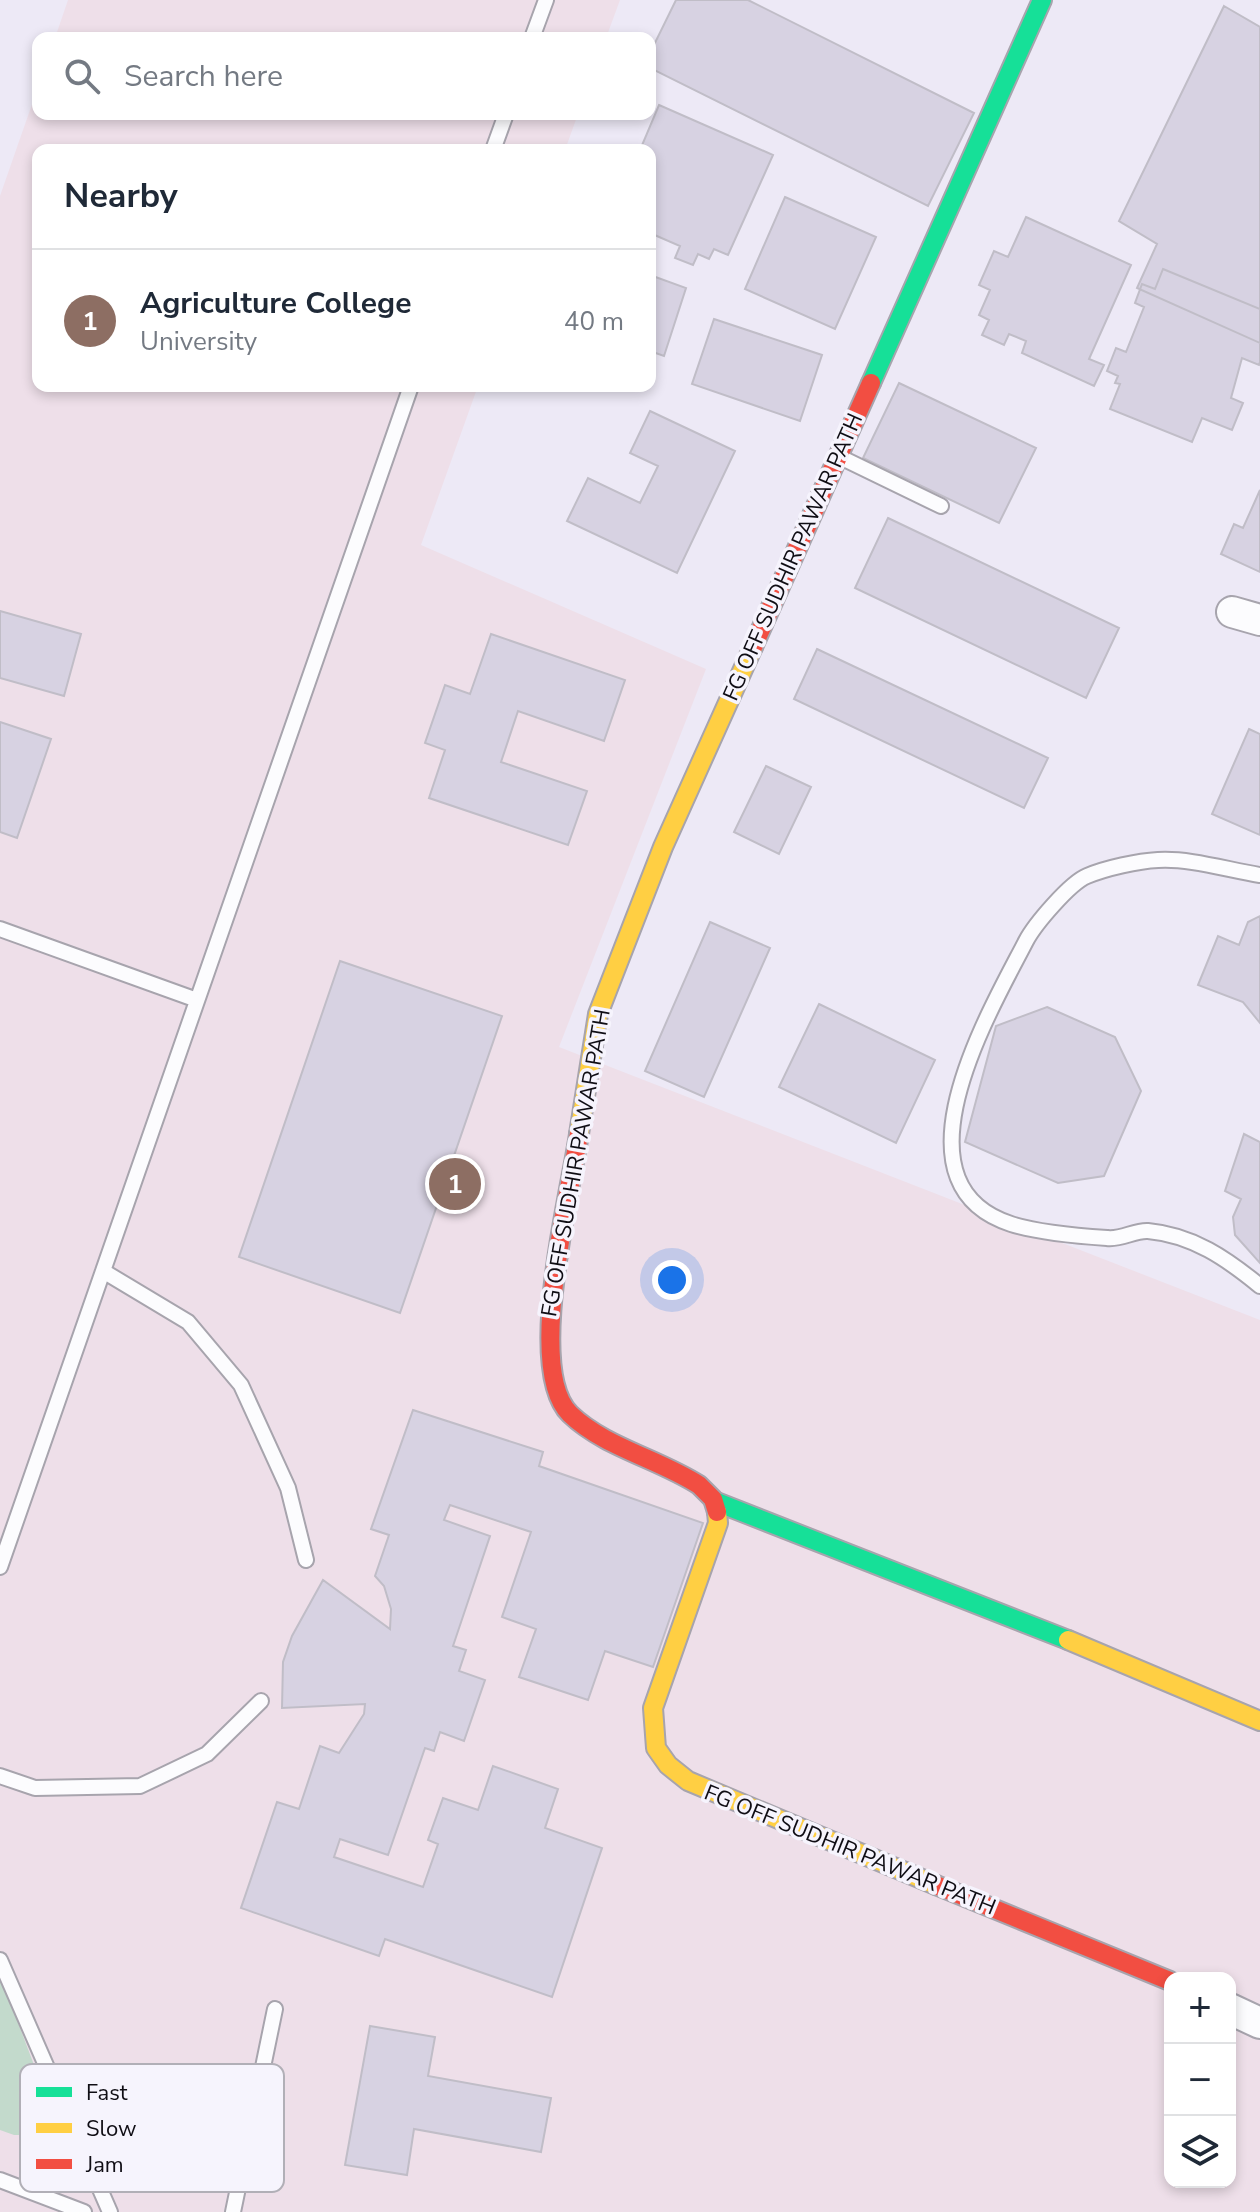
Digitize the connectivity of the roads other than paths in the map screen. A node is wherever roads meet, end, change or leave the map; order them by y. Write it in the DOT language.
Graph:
graph roads {
  1 [pos="546,0"];
  2 [pos="1042,0"];
  3 [pos="534,32"];
  4 [pos="504,120"];
  5 [pos="495,144"];
  6 [pos="409,392"];
  7 [pos="838,456"];
  8 [pos="941,506"];
  9 [pos="1260,875"];
  10 [pos="0,929"];
  11 [pos="197,1000"];
  12 [pos="103,1271"];
  13 [pos="1260,1286"];
  14 [pos="714,1501"];
  15 [pos="306,1560"];
  16 [pos="0,1567"];
  17 [pos="261,1701"];
  18 [pos="1260,1721"];
  19 [pos="0,1776"];
  20 [pos="0,1960"];
  21 [pos="1164,1979"];
  22 [pos="275,2009"];
  23 [pos="1236,2012"];
  24 [pos="1260,2023"];
  25 [pos="45,2064"];
  26 [pos="264,2064"];
  27 [pos="0,2180"];
  28 [pos="20,2188"];
  29 [pos="32,2192"];
  30 [pos="101,2192"];
  31 [pos="237,2192"];
  32 [pos="84,2212"];
  33 [pos="110,2212"];
  34 [pos="233,2212"];
  1 -- 3 [label="lane"];
  2 -- 7 [label="street, FG OFF SUDHIR PAWAR PATH"];
  4 -- 5 [label="lane"];
  6 -- 11 [label="lane"];
  7 -- 8 [label="lane"];
  7 -- 14 [label="street, FG OFF SUDHIR PAWAR PATH"];
  9 -- 13 [label="lane"];
  10 -- 11 [label="lane"];
  11 -- 12 [label="lane"];
  12 -- 15 [label="lane"];
  12 -- 16 [label="lane"];
  14 -- 18 [label="street"];
  14 -- 21 [label="street, FG OFF SUDHIR PAWAR PATH"];
  17 -- 19 [label="lane"];
  20 -- 25 [label="lane"];
  22 -- 26 [label="lane"];
  23 -- 24 [label="street"];
  27 -- 28 [label="lane"];
  29 -- 32 [label="lane"];
  30 -- 33 [label="lane"];
  31 -- 34 [label="lane"];
}
